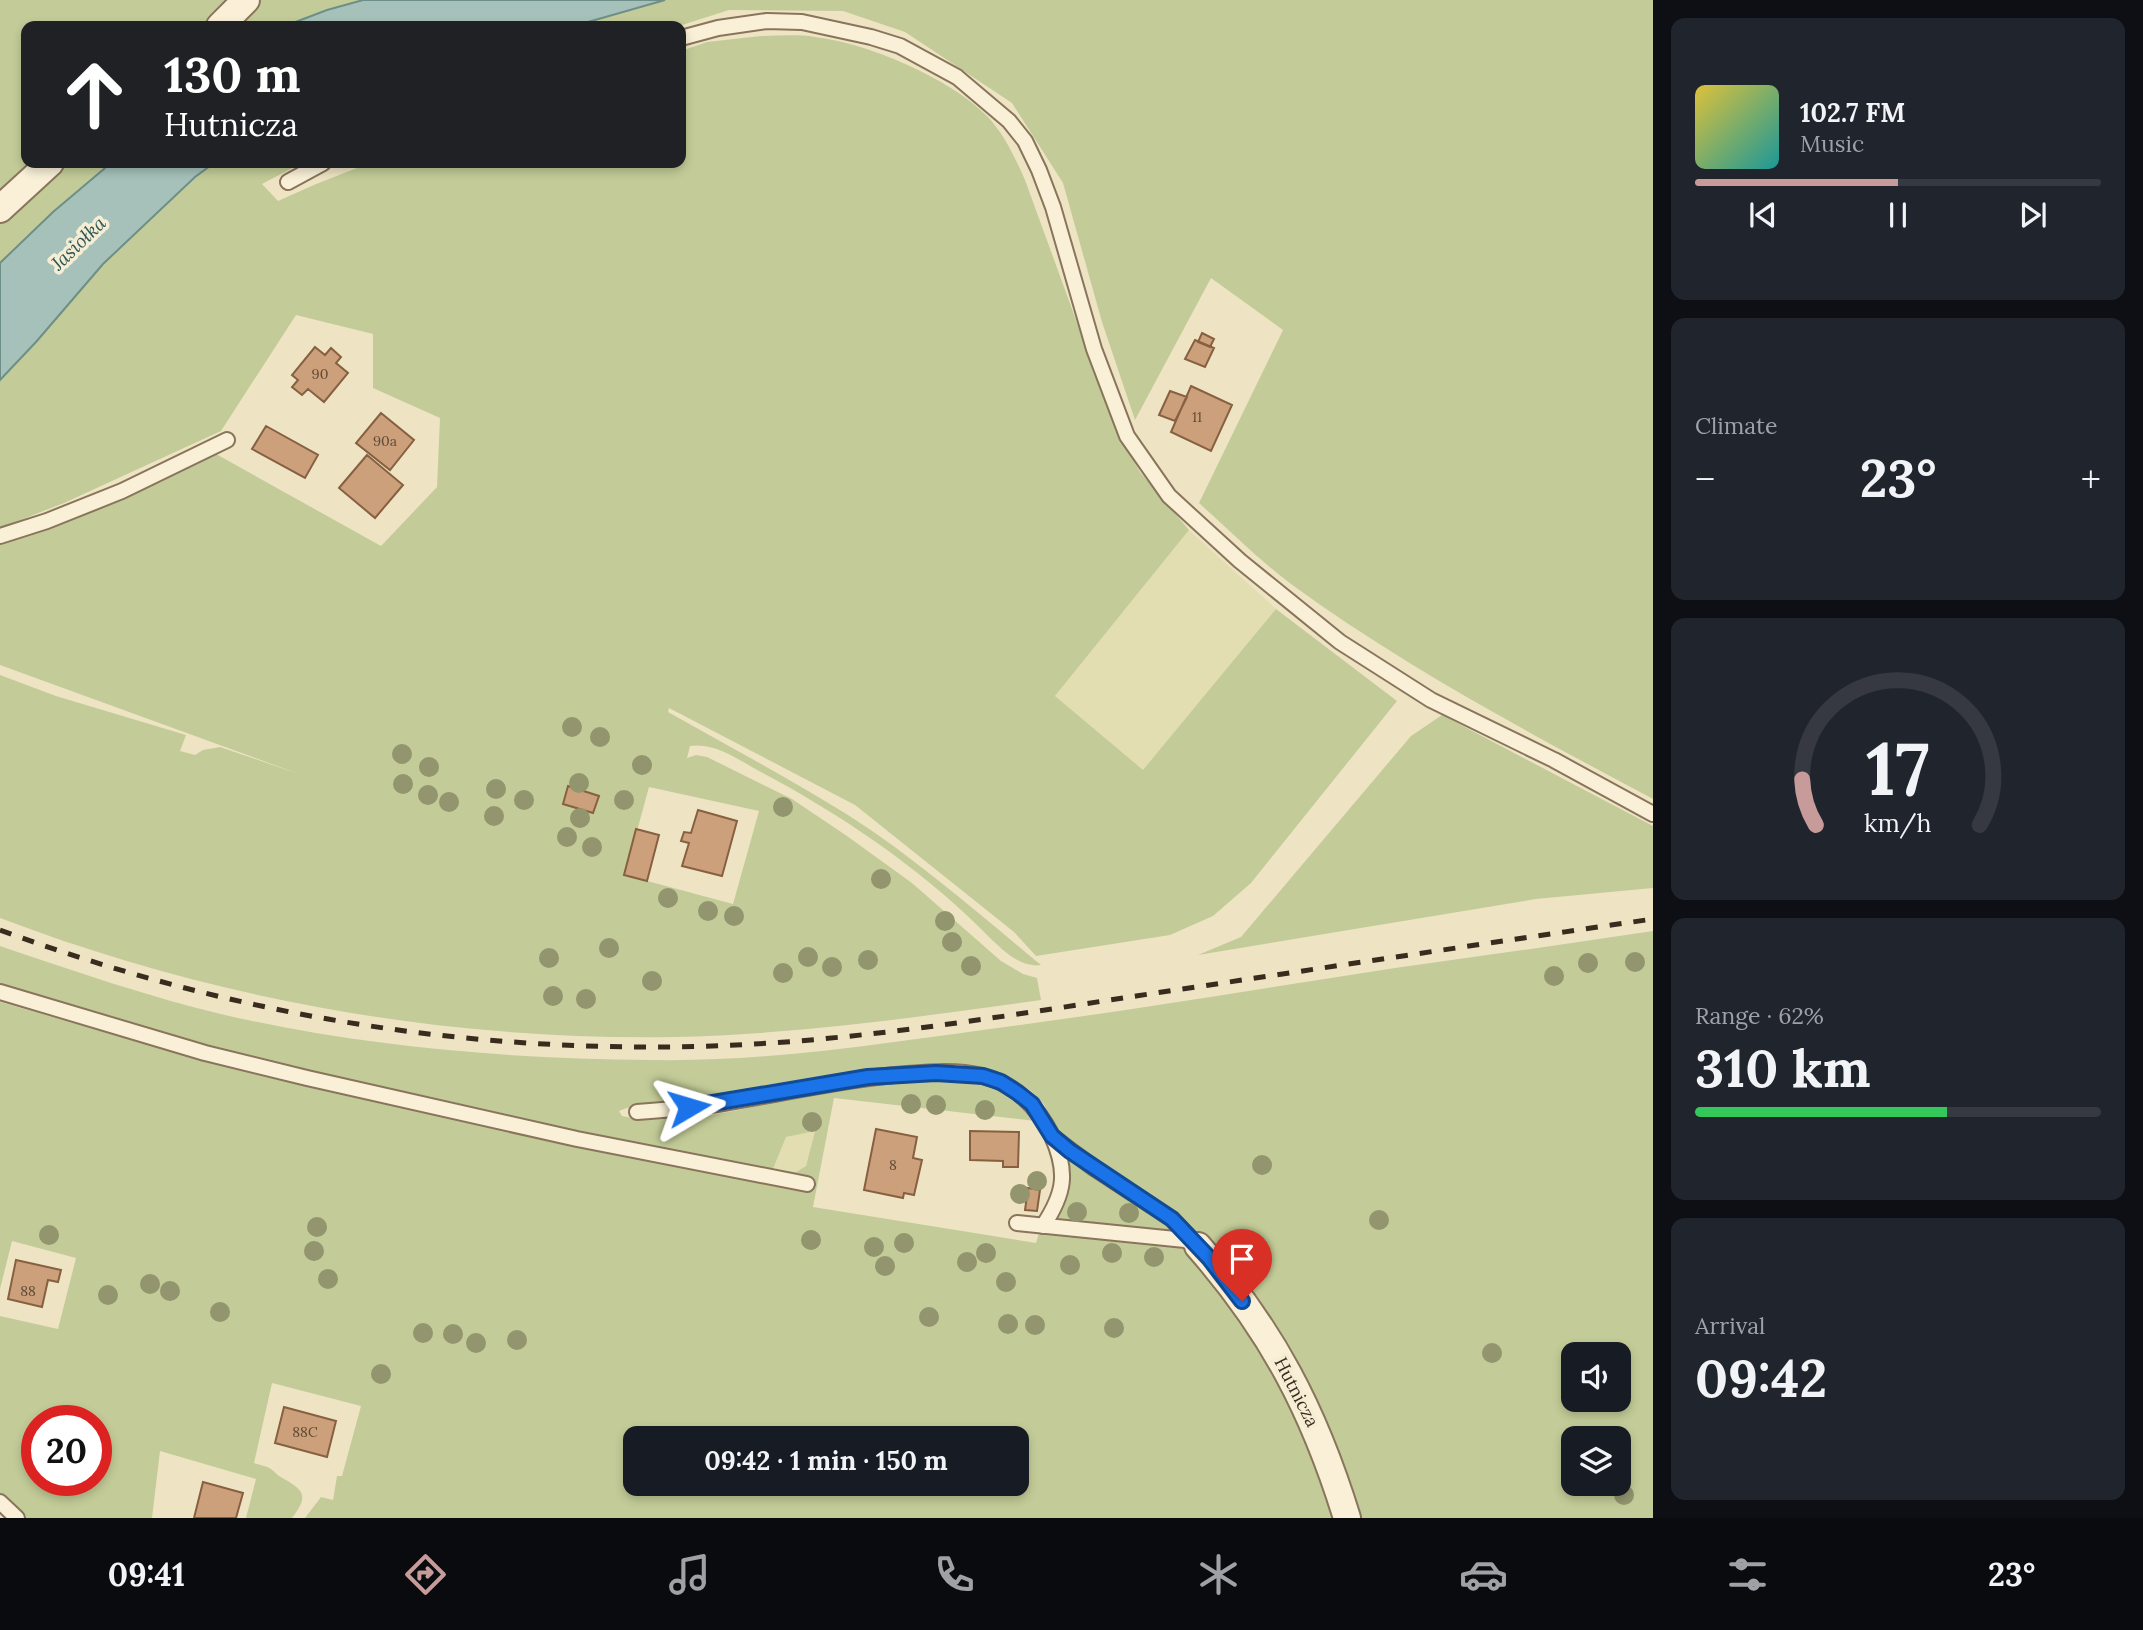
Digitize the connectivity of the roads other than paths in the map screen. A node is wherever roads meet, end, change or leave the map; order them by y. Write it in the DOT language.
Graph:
graph roads {
  1 [pos="246,0"];
  2 [pos="225,21"];
  3 [pos="686,37"];
  4 [pos="45,168"];
  5 [pos="314,168"];
  6 [pos="288,182"];
  7 [pos="0,209"];
  8 [pos="226,440"];
  9 [pos="0,536"];
  10 [pos="1653,814"];
  11 [pos="0,992"];
  12 [pos="637,1112"];
  13 [pos="1052,1136"];
  14 [pos="807,1184"];
  15 [pos="1017,1223"];
  16 [pos="1044,1226"];
  17 [pos="1198,1246"];
  18 [pos="0,1502"];
  19 [pos="17,1518"];
  20 [pos="1347,1518"];
  1 -- 2 [label="street"];
  3 -- 10 [label="lane"];
  4 -- 7 [label="street"];
  5 -- 6 [label="lane"];
  8 -- 9 [label="lane"];
  11 -- 14 [label="lane"];
  12 -- 13 [label="lane"];
  13 -- 16 [label="lane"];
  13 -- 17 [label="lane"];
  15 -- 16 [label="lane"];
  16 -- 17 [label="lane"];
  17 -- 20 [label="street, Hutnicza"];
  18 -- 19 [label="lane"];
}
